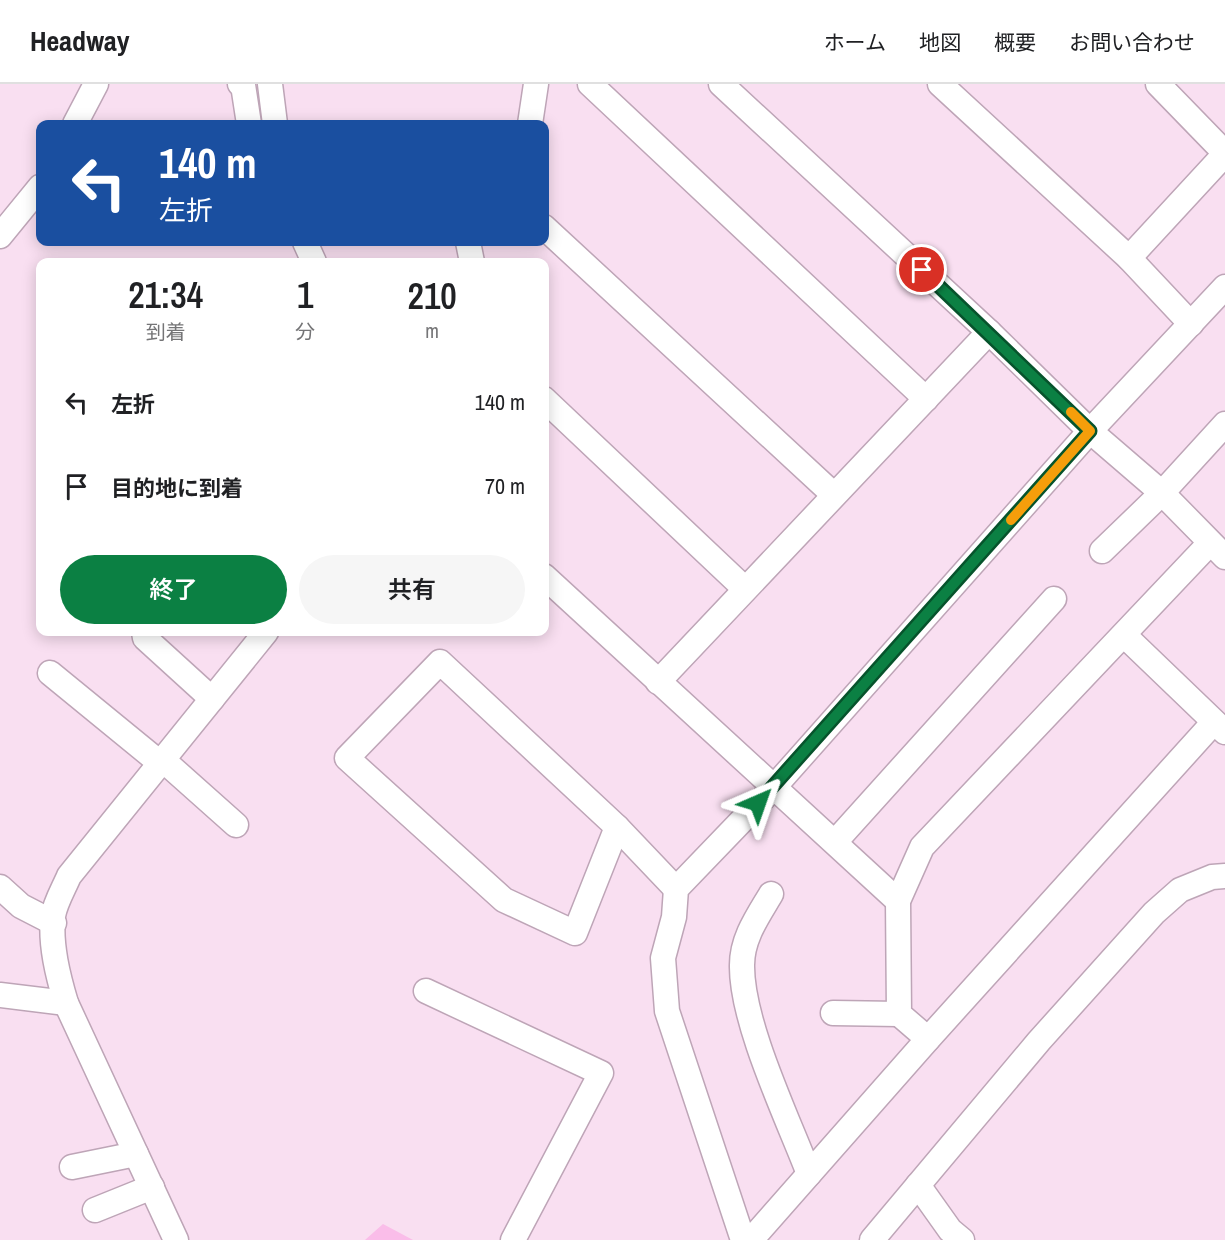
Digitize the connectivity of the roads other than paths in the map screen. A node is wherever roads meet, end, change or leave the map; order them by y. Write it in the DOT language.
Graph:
graph roads {
  1 [pos="96,84"];
  2 [pos="240,84"];
  3 [pos="270,84"];
  4 [pos="536,84"];
  5 [pos="590,84"];
  6 [pos="721,84"];
  7 [pos="940,84"];
  8 [pos="1158,84"];
  9 [pos="77,120"];
  10 [pos="248,120"];
  11 [pos="274,120"];
  12 [pos="531,120"];
  13 [pos="1225,153"];
  14 [pos="36,192"];
  15 [pos="549,232"];
  16 [pos="0,236"];
  17 [pos="1130,258"];
  18 [pos="1225,287"];
  19 [pos="1191,324"];
  20 [pos="989,332"];
  21 [pos="926,399"];
  22 [pos="549,404"];
  23 [pos="1225,424"];
  24 [pos="1090,431"];
  25 [pos="1162,493"];
  26 [pos="834,495"];
  27 [pos="1218,550"];
  28 [pos="1102,551"];
  29 [pos="549,581"];
  30 [pos="744,588"];
  31 [pos="1054,599"];
  32 [pos="1124,635"];
  33 [pos="145,636"];
  34 [pos="263,636"];
  35 [pos="50,673"];
  36 [pos="658,682"];
  37 [pos="212,699"];
  38 [pos="1220,727"];
  39 [pos="161,762"];
  40 [pos="775,786"];
  41 [pos="236,825"];
  42 [pos="617,827"];
  43 [pos="835,842"];
  44 [pos="1225,876"];
  45 [pos="0,887"];
  46 [pos="676,889"];
  47 [pos="771,894"];
  48 [pos="898,901"];
  49 [pos="54,923"];
  50 [pos="426,991"];
  51 [pos="0,995"];
  52 [pos="66,1003"];
  53 [pos="833,1014"];
  54 [pos="899,1014"];
  55 [pos="928,1039"];
  56 [pos="136,1155"];
  57 [pos="72,1167"];
  58 [pos="809,1174"];
  59 [pos="918,1185"];
  60 [pos="152,1187"];
  61 [pos="95,1210"];
  62 [pos="176,1240"];
  63 [pos="513,1240"];
  64 [pos="743,1240"];
  65 [pos="751,1240"];
  66 [pos="872,1240"];
  67 [pos="962,1240"];
  1 -- 9 [label="street"];
  2 -- 10 [label="street"];
  3 -- 11 [label="street"];
  4 -- 12 [label="street"];
  5 -- 21 [label="street"];
  6 -- 20 [label="street"];
  7 -- 17 [label="street"];
  8 -- 13 [label="street"];
  13 -- 17 [label="street"];
  14 -- 16 [label="street"];
  15 -- 26 [label="street"];
  17 -- 19 [label="street"];
  18 -- 19 [label="street"];
  19 -- 24 [label="street"];
  20 -- 21 [label="street"];
  20 -- 24 [label="street"];
  21 -- 26 [label="street"];
  22 -- 30 [label="street"];
  23 -- 25 [label="street"];
  24 -- 25 [label="street"];
  24 -- 40 [label="street"];
  25 -- 27 [label="street"];
  25 -- 28 [label="street"];
  26 -- 30 [label="street"];
  27 -- 32 [label="street"];
  29 -- 36 [label="street"];
  30 -- 36 [label="street"];
  31 -- 43 [label="street"];
  32 -- 38 [label="street"];
  32 -- 48 [label="street"];
  33 -- 37 [label="street"];
  34 -- 37 [label="street"];
  35 -- 39 [label="street"];
  36 -- 40 [label="street"];
  37 -- 39 [label="street"];
  38 -- 55 [label="street"];
  39 -- 41 [label="street"];
  39 -- 49 [label="street"];
  40 -- 43 [label="street"];
  40 -- 46 [label="street"];
  42 -- 42 [label="street"];
  42 -- 46 [label="street"];
  43 -- 48 [label="street"];
  44 -- 59 [label="street"];
  45 -- 49 [label="street"];
  46 -- 64 [label="street"];
  47 -- 58 [label="street"];
  48 -- 54 [label="street"];
  49 -- 52 [label="street"];
  50 -- 63 [label="street"];
  51 -- 52 [label="street"];
  52 -- 56 [label="street"];
  53 -- 54 [label="street"];
  54 -- 55 [label="street"];
  55 -- 58 [label="street"];
  56 -- 57 [label="street"];
  56 -- 60 [label="street"];
  58 -- 65 [label="street"];
  59 -- 66 [label="street"];
  59 -- 67 [label="street"];
  60 -- 61 [label="street"];
  60 -- 62 [label="street"];
}
